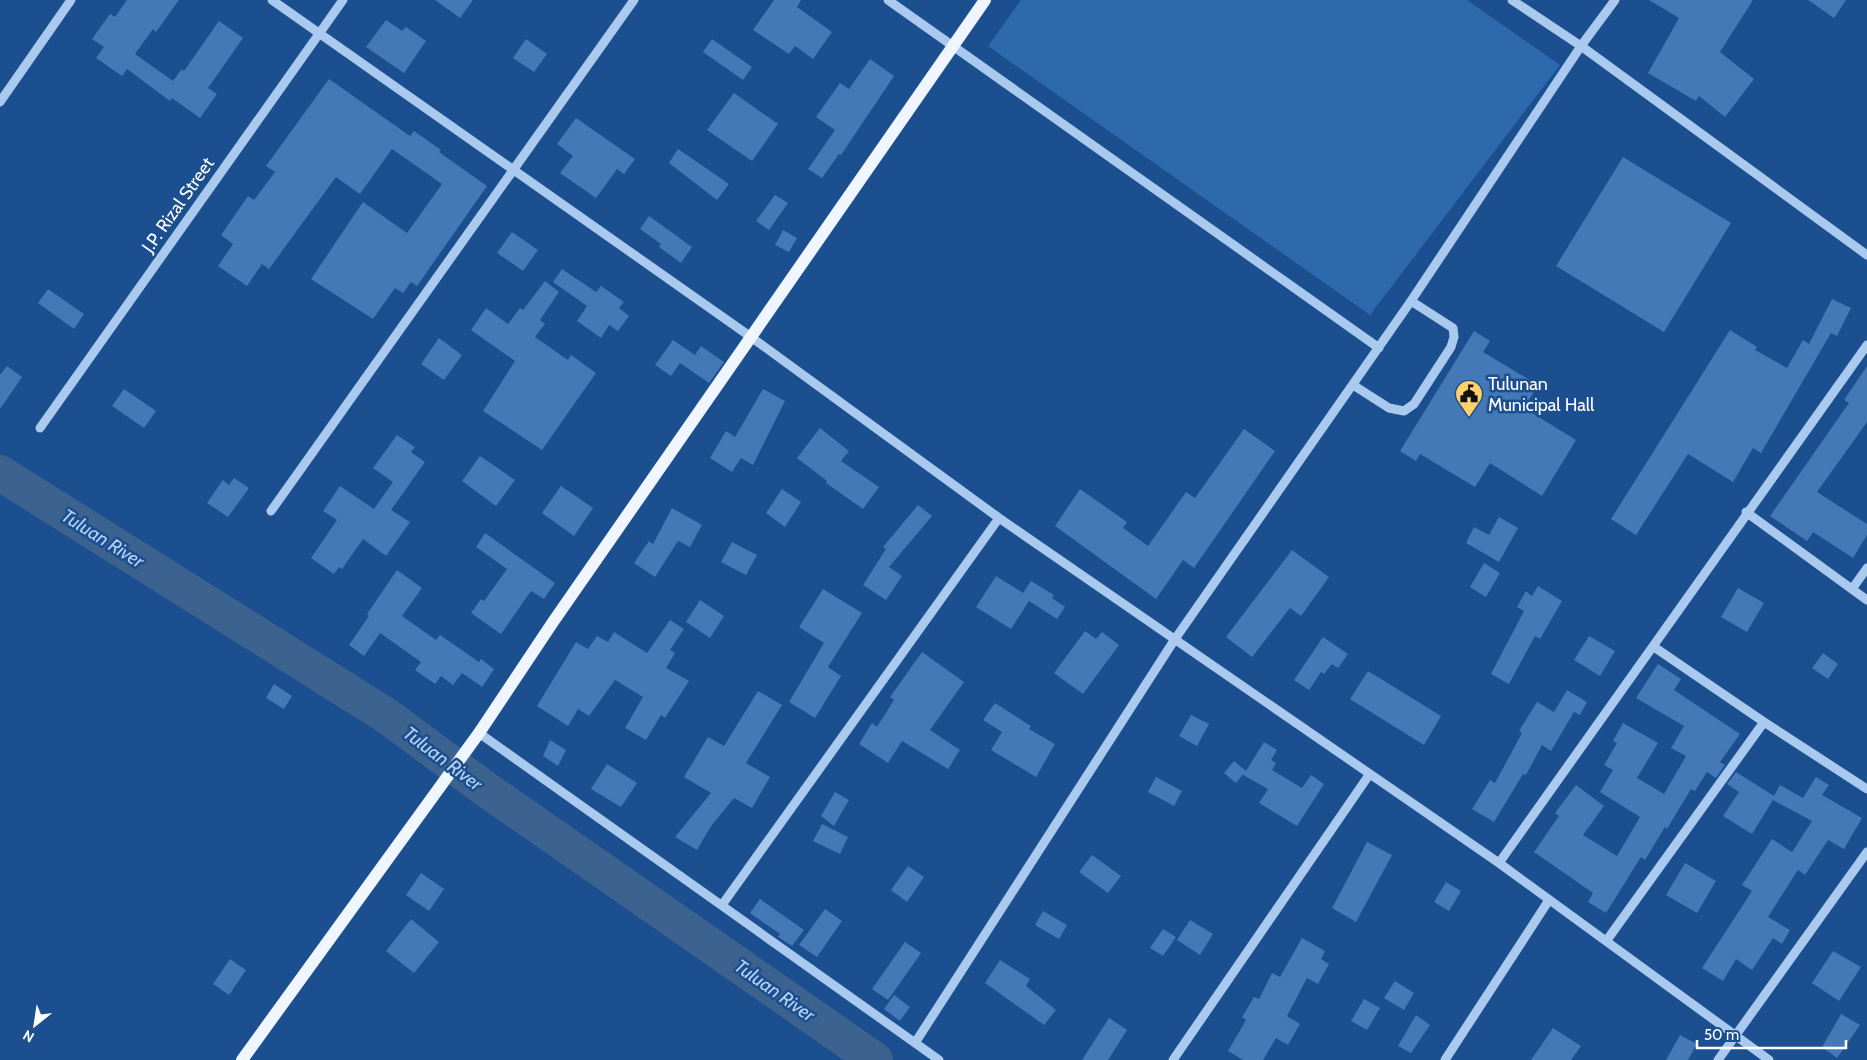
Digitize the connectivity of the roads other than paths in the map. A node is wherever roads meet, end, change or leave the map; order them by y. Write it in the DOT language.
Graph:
graph roads {
  1 [pos="72,0"];
  2 [pos="272,0"];
  3 [pos="343,0"];
  4 [pos="634,0"];
  5 [pos="888,0"];
  6 [pos="985,0"];
  7 [pos="1512,0"];
  8 [pos="1615,0"];
  9 [pos="320,32"];
  10 [pos="953,46"];
  11 [pos="1581,46"];
  12 [pos="0,102"];
  13 [pos="513,169"];
  14 [pos="1867,255"];
  15 [pos="1411,301"];
  16 [pos="751,337"];
  17 [pos="1867,345"];
  18 [pos="1379,348"];
  19 [pos="1353,385"];
  20 [pos="40,428"];
  21 [pos="271,511"];
  22 [pos="1746,512"];
  23 [pos="999,518"];
  24 [pos="1867,568"];
  25 [pos="1852,589"];
  26 [pos="1867,600"];
  27 [pos="1175,639"];
  28 [pos="1654,646"];
  29 [pos="1764,722"];
  30 [pos="479,733"];
  31 [pos="1369,775"];
  32 [pos="1867,789"];
  33 [pos="1867,852"];
  34 [pos="1499,863"];
  35 [pos="1549,900"];
  36 [pos="722,905"];
  37 [pos="1607,940"];
  38 [pos="1735,1035"];
  39 [pos="915,1043"];
  40 [pos="242,1060"];
  41 [pos="938,1060"];
  42 [pos="1173,1060"];
  43 [pos="1445,1060"];
  44 [pos="1718,1060"];
  45 [pos="1769,1060"];
  1 -- 12 [label="street"];
  2 -- 9 [label="street"];
  3 -- 9 [label="street, J.P. Rizal Street"];
  4 -- 13 [label="street"];
  5 -- 10 [label="street"];
  6 -- 10 [label="main road"];
  7 -- 11 [label="street"];
  8 -- 11 [label="street"];
  9 -- 13 [label="street"];
  9 -- 20 [label="street, J.P. Rizal Street"];
  10 -- 16 [label="main road"];
  10 -- 18 [label="street"];
  11 -- 14 [label="street"];
  11 -- 15 [label="street"];
  13 -- 16 [label="street"];
  13 -- 21 [label="street"];
  15 -- 18 [label="street"];
  15 -- 19 [label="street"];
  16 -- 23 [label="street"];
  16 -- 30 [label="main road"];
  17 -- 22 [label="street"];
  18 -- 19 [label="street"];
  19 -- 27 [label="street"];
  22 -- 25 [label="street"];
  22 -- 28 [label="street"];
  23 -- 27 [label="street"];
  23 -- 36 [label="street"];
  24 -- 25 [label="street"];
  25 -- 26 [label="street"];
  27 -- 31 [label="street"];
  27 -- 39 [label="street"];
  28 -- 29 [label="street"];
  28 -- 34 [label="street"];
  29 -- 32 [label="street"];
  29 -- 37 [label="street"];
  30 -- 36 [label="street"];
  30 -- 40 [label="main road"];
  31 -- 34 [label="street"];
  31 -- 42 [label="street"];
  33 -- 38 [label="street"];
  34 -- 35 [label="street"];
  35 -- 37 [label="street"];
  35 -- 43 [label="street"];
  36 -- 39 [label="street"];
  37 -- 38 [label="street"];
  38 -- 44 [label="street"];
  38 -- 45 [label="street"];
  39 -- 41 [label="street"];
}
